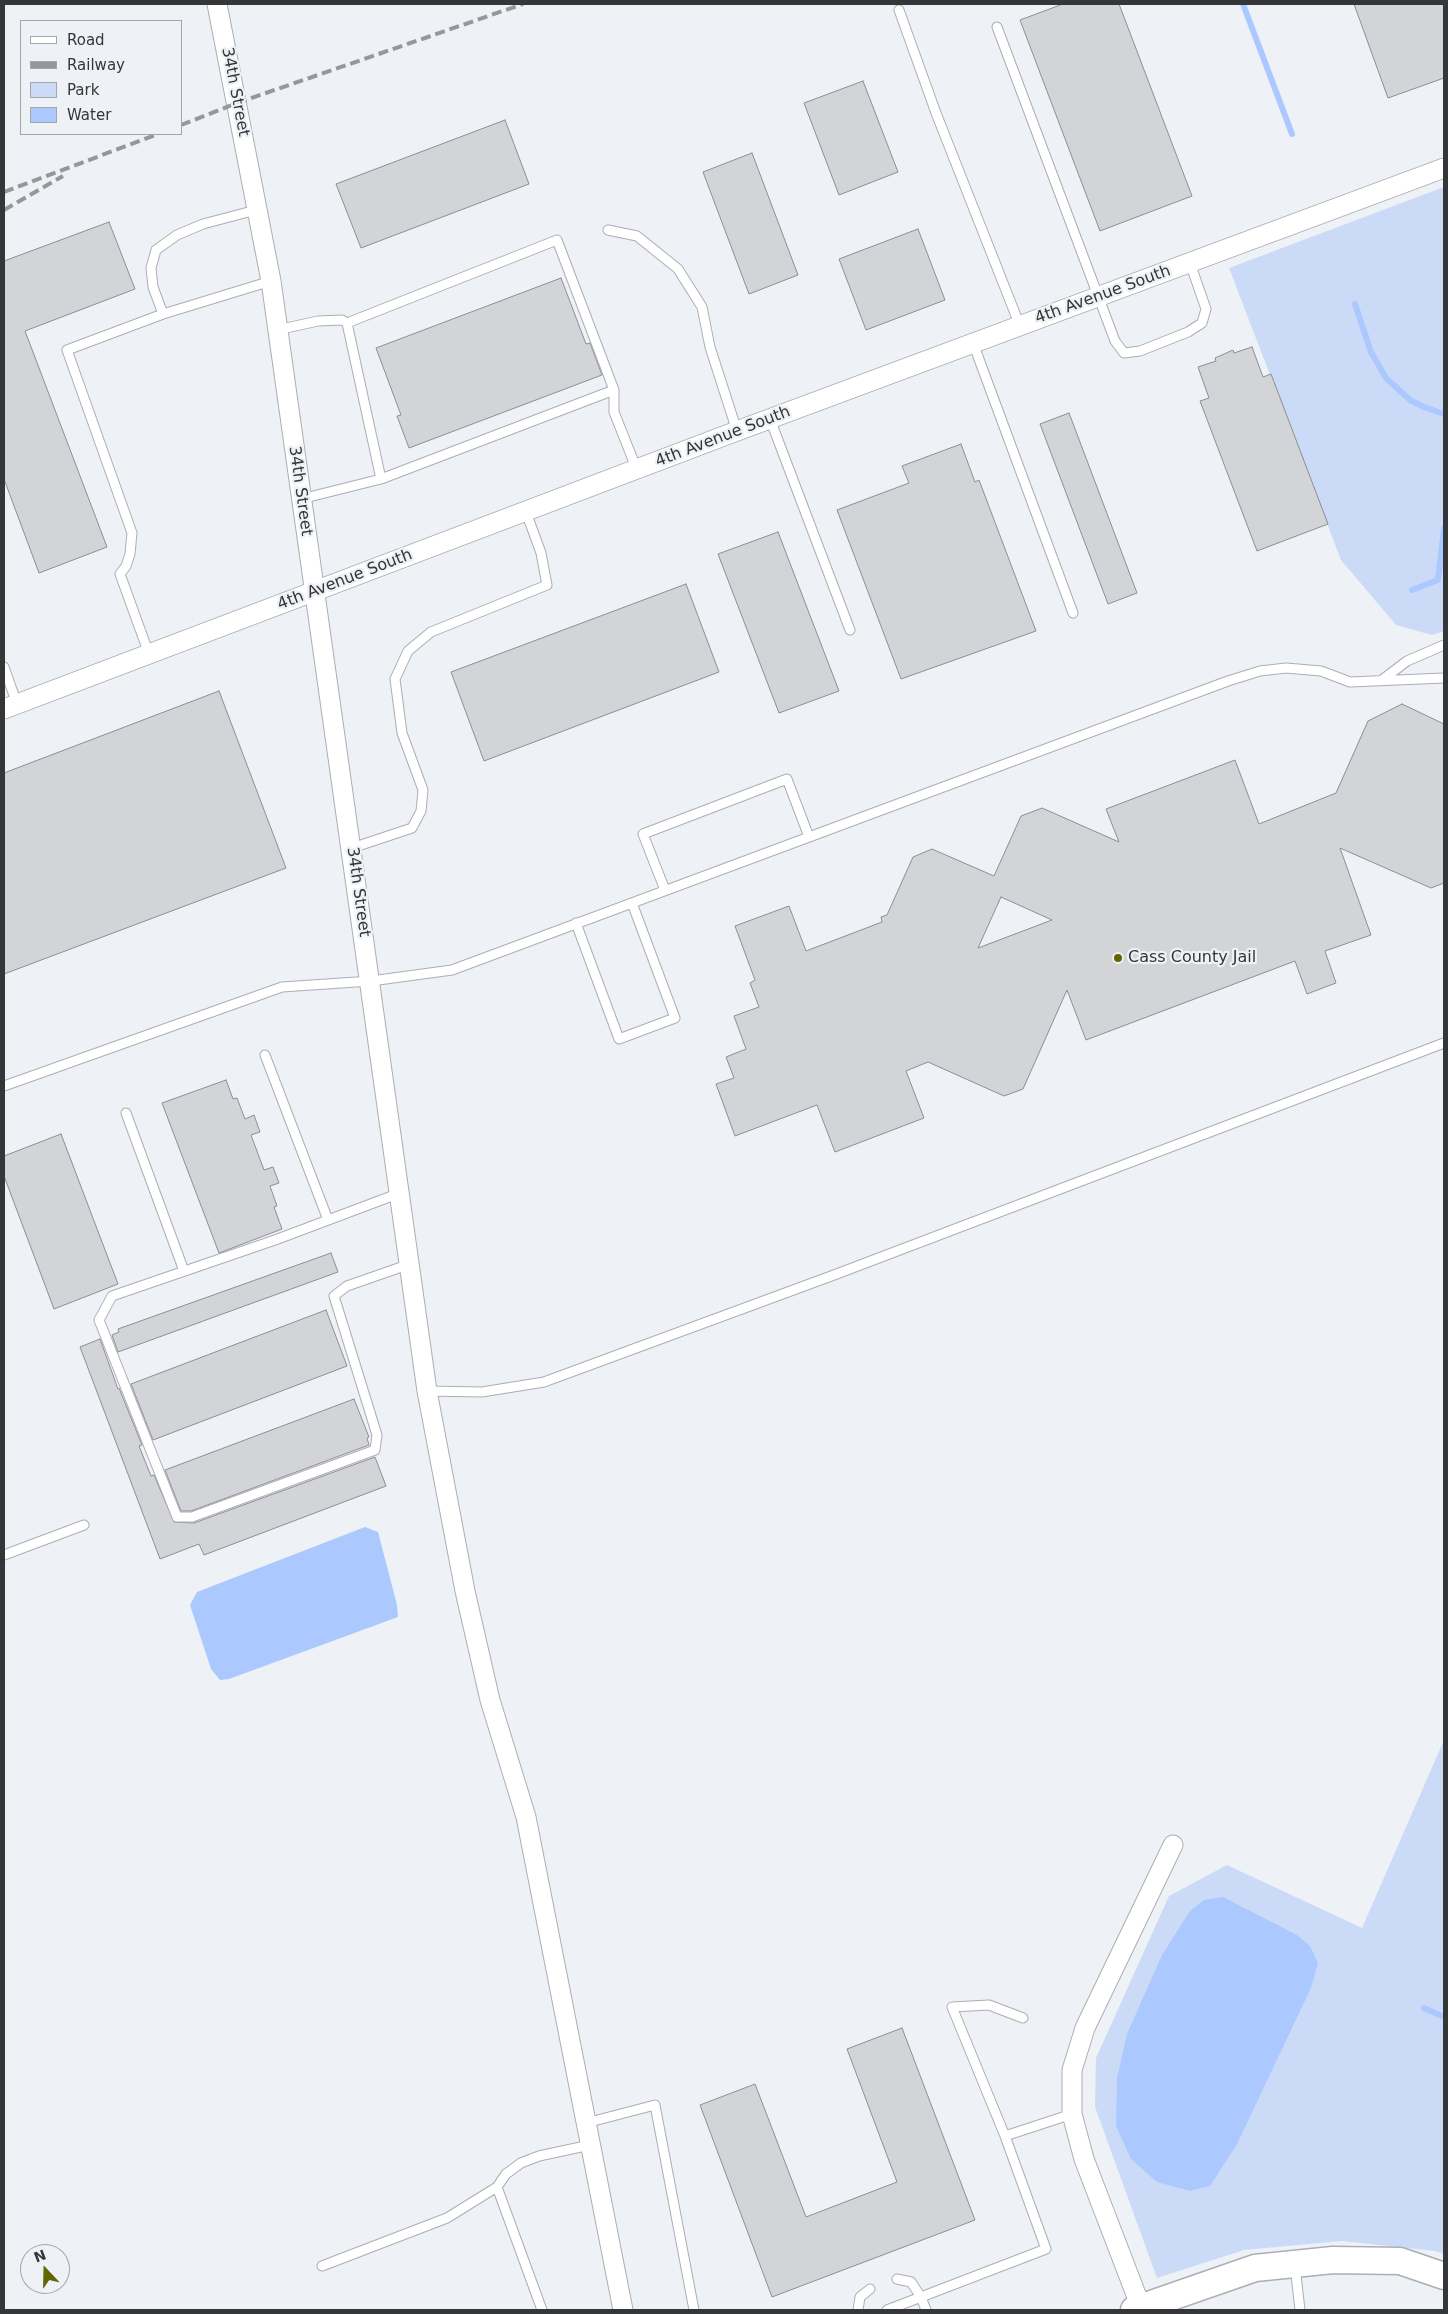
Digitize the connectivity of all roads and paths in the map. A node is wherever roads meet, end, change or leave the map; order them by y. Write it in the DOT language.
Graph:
graph roads {
  1 [pos="218,4"];
  2 [pos="899,10"];
  3 [pos="997,27"];
  4 [pos="1444,168"];
  5 [pos="256,210"];
  6 [pos="608,230"];
  7 [pos="1190,263"];
  8 [pos="271,281"];
  9 [pos="1099,296"];
  10 [pos="162,314"];
  11 [pos="347,323"];
  12 [pos="1020,326"];
  13 [pos="277,330"];
  14 [pos="973,343"];
  15 [pos="614,390"];
  16 [pos="770,419"];
  17 [pos="737,432"];
  18 [pos="637,470"];
  19 [pos="381,479"];
  20 [pos="301,499"];
  21 [pos="526,512"];
  22 [pos="315,592"];
  23 [pos="1073,613"];
  24 [pos="850,630"];
  25 [pos="1444,645"];
  26 [pos="149,654"];
  27 [pos="4,666"];
  28 [pos="1444,678"];
  29 [pos="1381,681"];
  30 [pos="10,707"];
  31 [pos="809,837"];
  32 [pos="352,848"];
  33 [pos="665,890"];
  34 [pos="632,902"];
  35 [pos="576,924"];
  36 [pos="371,981"];
  37 [pos="1444,1043"];
  38 [pos="266,1056"];
  39 [pos="4,1086"];
  40 [pos="126,1113"];
  41 [pos="400,1193"];
  42 [pos="328,1220"];
  43 [pos="410,1264"];
  44 [pos="184,1271"];
  45 [pos="427,1391"];
  46 [pos="84,1525"];
  47 [pos="4,1555"];
  48 [pos="1174,1845"];
  49 [pos="1023,2018"];
  50 [pos="1072,2114"];
  51 [pos="586,2123"];
  52 [pos="1005,2136"];
  53 [pos="590,2145"];
  54 [pos="497,2187"];
  55 [pos="1294,2264"];
  56 [pos="322,2266"];
  57 [pos="1444,2276"];
  58 [pos="897,2279"];
  59 [pos="870,2289"];
  60 [pos="921,2297"];
  61 [pos="1139,2309"];
  62 [pos="542,2310"];
  63 [pos="623,2310"];
  64 [pos="694,2310"];
  65 [pos="858,2310"];
  66 [pos="887,2310"];
  67 [pos="926,2310"];
  68 [pos="1300,2310"];
  1 -- 5 [label="street, 34th Street"];
  2 -- 12 [label="lane"];
  3 -- 9 [label="lane"];
  4 -- 7 [label="street, 4th Avenue South"];
  5 -- 8 [label="street, 34th Street"];
  5 -- 10 [label="lane"];
  6 -- 17 [label="lane"];
  7 -- 9 [label="street, 4th Avenue South"];
  7 -- 9 [label="lane"];
  8 -- 10 [label="lane"];
  8 -- 13 [label="street, 34th Street"];
  9 -- 12 [label="street, 4th Avenue South"];
  10 -- 26 [label="lane"];
  11 -- 13 [label="lane"];
  11 -- 15 [label="lane"];
  11 -- 19 [label="lane"];
  12 -- 14 [label="street, 4th Avenue South"];
  13 -- 20 [label="street, 34th Street"];
  14 -- 16 [label="street, 4th Avenue South"];
  14 -- 23 [label="lane"];
  15 -- 18 [label="lane"];
  15 -- 19 [label="lane"];
  16 -- 17 [label="street, 4th Avenue South"];
  16 -- 24 [label="lane"];
  17 -- 18 [label="street, 4th Avenue South"];
  18 -- 21 [label="street, 4th Avenue South"];
  19 -- 20 [label="lane"];
  20 -- 22 [label="street, 34th Street"];
  21 -- 22 [label="street, 4th Avenue South"];
  21 -- 32 [label="lane"];
  22 -- 26 [label="street, 4th Avenue South"];
  22 -- 32 [label="street, 34th Street"];
  25 -- 29 [label="lane"];
  26 -- 30 [label="street, 4th Avenue South"];
  27 -- 30 [label="lane"];
  28 -- 29 [label="lane"];
  29 -- 31 [label="lane"];
  31 -- 33 [label="lane"];
  31 -- 33 [label="lane"];
  32 -- 36 [label="street, 34th Street"];
  33 -- 34 [label="lane"];
  34 -- 35 [label="lane"];
  34 -- 35 [label="lane"];
  35 -- 36 [label="lane"];
  36 -- 39 [label="lane"];
  36 -- 41 [label="street, 34th Street"];
  37 -- 45 [label="lane"];
  38 -- 42 [label="lane"];
  40 -- 44 [label="lane"];
  41 -- 42 [label="lane"];
  41 -- 43 [label="street, 34th Street"];
  42 -- 44 [label="lane"];
  43 -- 44 [label="lane"];
  43 -- 45 [label="street, 34th Street"];
  45 -- 51 [label="street, 34th Street"];
  46 -- 47 [label="lane"];
  48 -- 50 [label="street"];
  49 -- 52 [label="lane"];
  50 -- 52 [label="lane"];
  50 -- 61 [label="street"];
  51 -- 53 [label="street, 34th Street"];
  51 -- 64 [label="lane"];
  52 -- 60 [label="lane"];
  53 -- 54 [label="lane"];
  53 -- 63 [label="street, 34th Street"];
  54 -- 56 [label="lane"];
  54 -- 62 [label="lane"];
  55 -- 57 [label="street"];
  55 -- 61 [label="street"];
  55 -- 68 [label="lane"];
  58 -- 60 [label="lane"];
  59 -- 65 [label="lane"];
  60 -- 66 [label="lane"];
  60 -- 67 [label="lane"];
}
